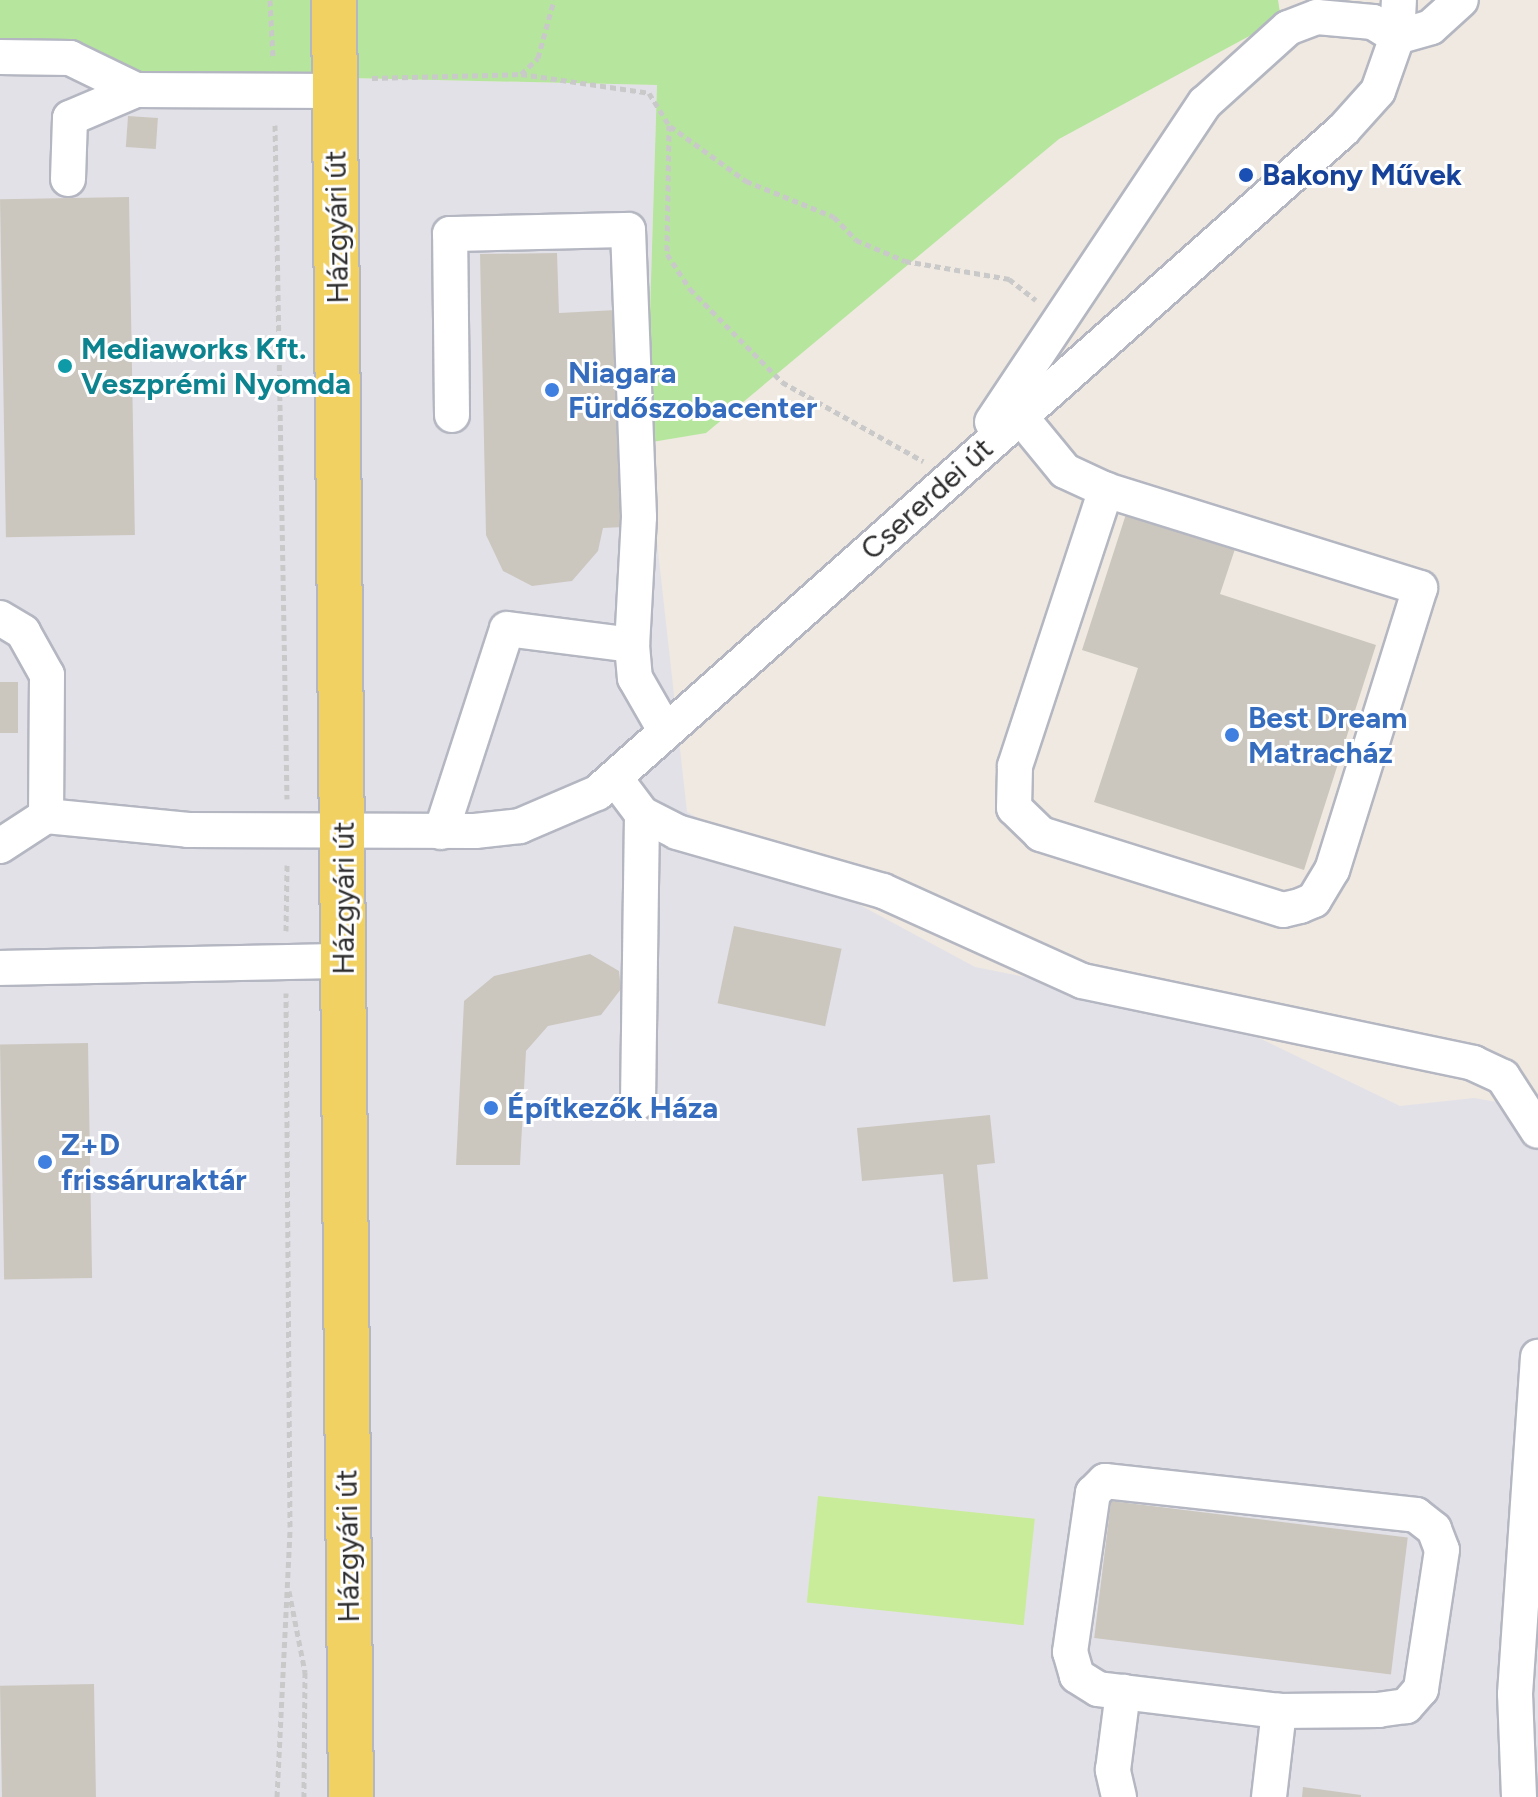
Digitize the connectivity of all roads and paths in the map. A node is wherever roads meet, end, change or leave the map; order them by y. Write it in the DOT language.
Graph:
graph roads {
  1 [pos="270,0"];
  2 [pos="334,0"];
  3 [pos="554,0"];
  4 [pos="1399,0"];
  5 [pos="1461,0"];
  6 [pos="1397,37"];
  7 [pos="0,57"];
  8 [pos="521,74"];
  9 [pos="335,86"];
  10 [pos="136,90"];
  11 [pos="274,91"];
  12 [pos="669,125"];
  13 [pos="68,179"];
  14 [pos="1063,320"];
  15 [pos="452,415"];
  16 [pos="1019,415"];
  17 [pos="954,476"];
  18 [pos="1106,490"];
  19 [pos="0,618"];
  20 [pos="632,645"];
  21 [pos="666,732"];
  22 [pos="615,778"];
  23 [pos="642,814"];
  24 [pos="46,816"];
  25 [pos="287,829"];
  26 [pos="344,830"];
  27 [pos="441,832"];
  28 [pos="0,846"];
  29 [pos="344,961"];
  30 [pos="286,962"];
  31 [pos="0,968"];
  32 [pos="638,1102"];
  33 [pos="1538,1131"];
  34 [pos="1538,1357"];
  35 [pos="287,1582"];
  36 [pos="1123,1692"];
  37 [pos="1279,1711"];
  38 [pos="277,1797"];
  39 [pos="304,1797"];
  40 [pos="351,1797"];
  41 [pos="1119,1797"];
  42 [pos="1269,1797"];
  43 [pos="1519,1797"];
  1 -- 11 [label="path"];
  2 -- 9 [label="main road, Házgyári út"];
  3 -- 8 [label="path"];
  4 -- 6 [label="street, Csererdei út"];
  5 -- 6 [label="street"];
  6 -- 14 [label="street"];
  6 -- 16 [label="street, Csererdei út"];
  7 -- 10 [label="street"];
  8 -- 9 [label="path"];
  8 -- 12 [label="path"];
  9 -- 11 [label="street"];
  9 -- 26 [label="main road, Házgyári út"];
  10 -- 11 [label="street"];
  10 -- 13 [label="street"];
  11 -- 25 [label="path"];
  12 -- 14 [label="path"];
  12 -- 17 [label="path"];
  14 -- 17 [label="street"];
  15 -- 20 [label="street"];
  16 -- 17 [label="street, Csererdei út"];
  16 -- 18 [label="street"];
  17 -- 21 [label="street, Csererdei út"];
  18 -- 18 [label="street"];
  19 -- 24 [label="street"];
  20 -- 21 [label="street"];
  20 -- 27 [label="street"];
  21 -- 22 [label="street, Csererdei út"];
  22 -- 23 [label="street"];
  22 -- 27 [label="street, Csererdei út"];
  23 -- 32 [label="street"];
  23 -- 33 [label="street"];
  24 -- 25 [label="street, Csererdei út"];
  24 -- 28 [label="street"];
  25 -- 26 [label="street, Csererdei út"];
  25 -- 30 [label="path"];
  26 -- 27 [label="street, Csererdei út"];
  26 -- 29 [label="main road, Házgyári út"];
  29 -- 30 [label="street"];
  29 -- 40 [label="main road, Házgyári út"];
  30 -- 31 [label="street"];
  30 -- 35 [label="path"];
  34 -- 43 [label="street"];
  35 -- 38 [label="path"];
  35 -- 39 [label="path"];
  36 -- 37 [label="street"];
  36 -- 37 [label="street"];
  36 -- 41 [label="street"];
  37 -- 42 [label="street"];
}
